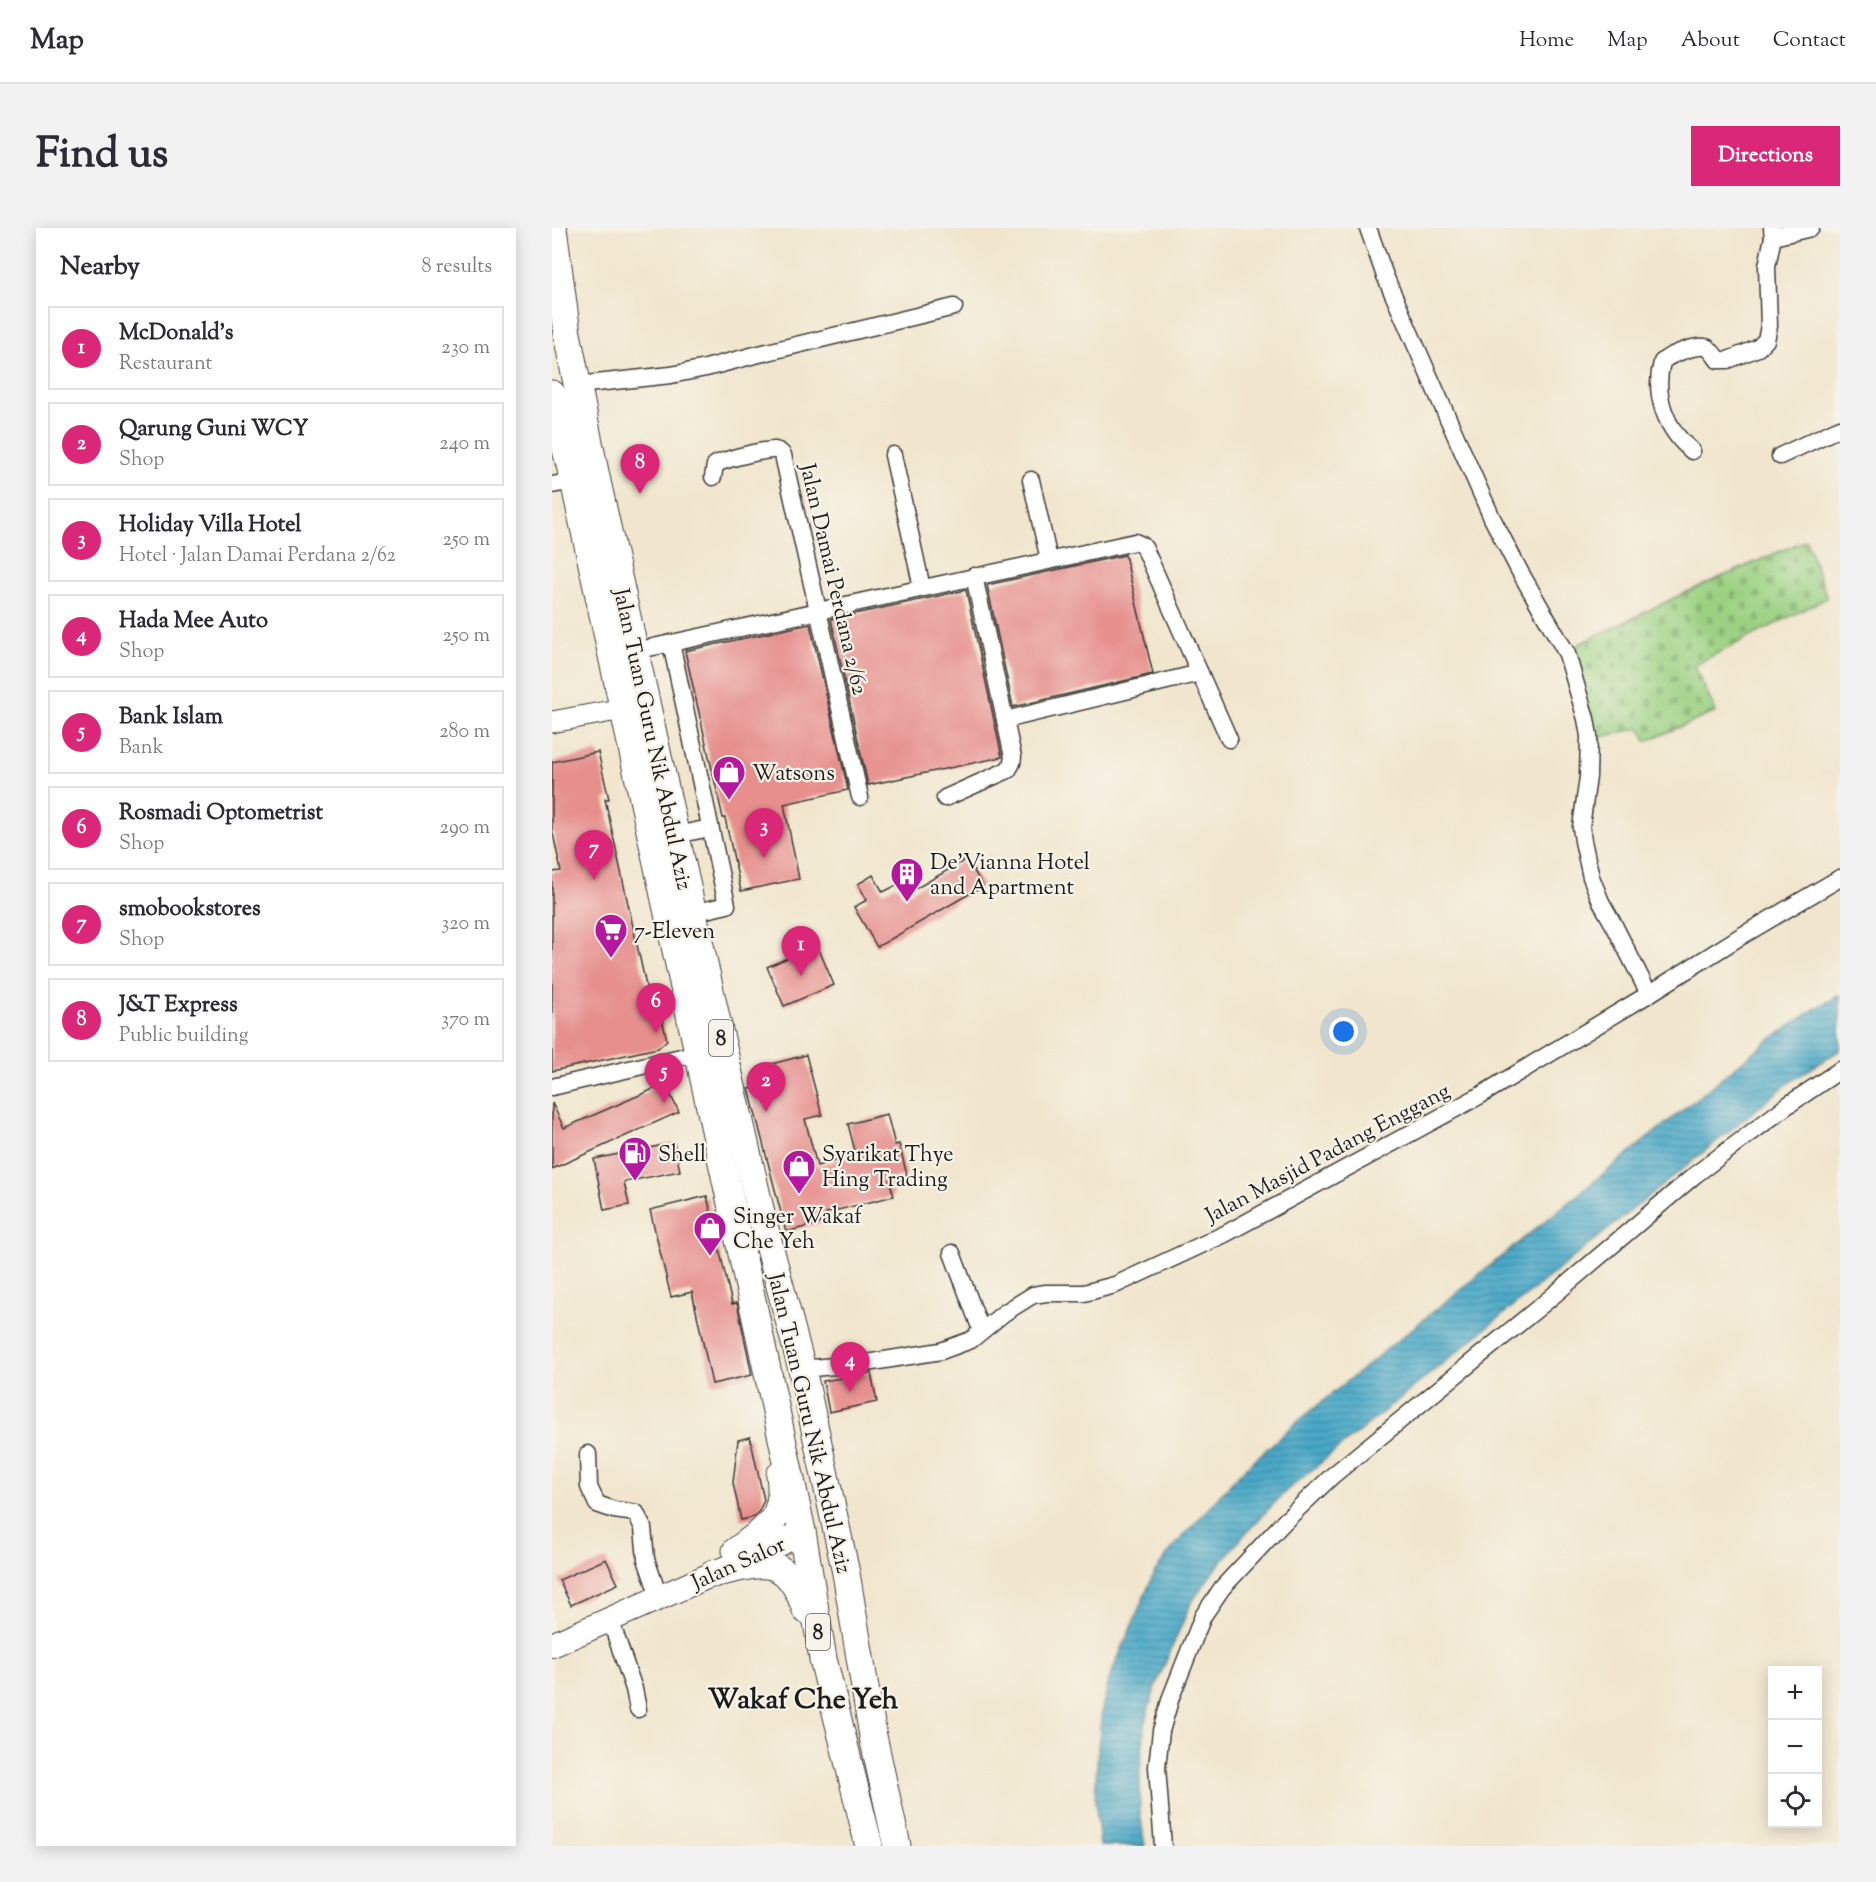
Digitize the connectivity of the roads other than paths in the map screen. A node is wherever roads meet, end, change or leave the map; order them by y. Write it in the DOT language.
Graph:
graph roads {
  1 [pos="552,228"];
  2 [pos="1368,228"];
  3 [pos="1811,228"];
  4 [pos="1772,232"];
  5 [pos="954,307"];
  6 [pos="577,385"];
  7 [pos="552,394"];
  8 [pos="1840,428"];
  9 [pos="1692,451"];
  10 [pos="893,455"];
  11 [pos="1780,456"];
  12 [pos="713,477"];
  13 [pos="1031,480"];
  14 [pos="563,483"];
  15 [pos="1048,560"];
  16 [pos="974,576"];
  17 [pos="922,588"];
  18 [pos="819,611"];
  19 [pos="670,643"];
  20 [pos="635,651"];
  21 [pos="1200,673"];
  22 [pos="623,709"];
  23 [pos="1005,720"];
  24 [pos="552,722"];
  25 [pos="1229,739"];
  26 [pos="860,797"];
  27 [pos="945,798"];
  28 [pos="710,828"];
  29 [pos="676,835"];
  30 [pos="1840,878"];
  31 [pos="693,913"];
  32 [pos="1649,994"];
  33 [pos="698,1053"];
  34 [pos="1840,1070"];
  35 [pos="552,1087"];
  36 [pos="764,1222"];
  37 [pos="952,1253"];
  38 [pos="981,1330"];
  39 [pos="802,1369"];
  40 [pos="770,1383"];
  41 [pos="588,1454"];
  42 [pos="802,1531"];
  43 [pos="736,1551"];
  44 [pos="712,1574"];
  45 [pos="664,1594"];
  46 [pos="610,1619"];
  47 [pos="552,1645"];
  48 [pos="823,1659"];
  49 [pos="638,1709"];
  50 [pos="873,1736"];
  51 [pos="869,1846"];
  52 [pos="897,1846"];
  53 [pos="1163,1846"];
  1 -- 6 [label="main road, Jalan Tuan Guru Nik Abdul Aziz / 8"];
  2 -- 32 [label="street"];
  3 -- 4 [label="street"];
  4 -- 9 [label="street"];
  5 -- 6 [label="street"];
  6 -- 20 [label="main road, Jalan Tuan Guru Nik Abdul Aziz / 8"];
  7 -- 14 [label="main road, Jalan Tuan Guru Nik Abdul Aziz / 8"];
  8 -- 11 [label="street"];
  10 -- 17 [label="street"];
  12 -- 18 [label="street, Jalan Damai Perdana 2/62"];
  13 -- 15 [label="street"];
  14 -- 22 [label="main road, Jalan Tuan Guru Nik Abdul Aziz / 8"];
  15 -- 16 [label="street"];
  15 -- 21 [label="street"];
  16 -- 17 [label="street"];
  16 -- 23 [label="street"];
  17 -- 18 [label="street"];
  18 -- 19 [label="street"];
  18 -- 26 [label="street, Jalan Damai Perdana 2/62"];
  19 -- 20 [label="street"];
  19 -- 28 [label="street"];
  20 -- 29 [label="main road, Jalan Tuan Guru Nik Abdul Aziz / 8"];
  21 -- 23 [label="street"];
  21 -- 25 [label="street"];
  22 -- 24 [label="street"];
  22 -- 33 [label="main road, Jalan Tuan Guru Nik Abdul Aziz / 8"];
  23 -- 27 [label="street"];
  28 -- 29 [label="street"];
  28 -- 31 [label="street"];
  29 -- 31 [label="main road, Jalan Tuan Guru Nik Abdul Aziz / 8"];
  30 -- 32 [label="street, Jalan Masjid Padang Enggang"];
  31 -- 36 [label="main road, Jalan Tuan Guru Nik Abdul Aziz / 8"];
  32 -- 38 [label="street, Jalan Masjid Padang Enggang"];
  33 -- 35 [label="street"];
  33 -- 40 [label="main road, Jalan Tuan Guru Nik Abdul Aziz / 8"];
  34 -- 53 [label="street"];
  36 -- 39 [label="main road, Jalan Tuan Guru Nik Abdul Aziz / 8"];
  36 -- 42 [label="main road"];
  37 -- 38 [label="street"];
  38 -- 39 [label="street, Jalan Masjid Padang Enggang"];
  39 -- 50 [label="main road, Jalan Tuan Guru Nik Abdul Aziz / 8"];
  40 -- 42 [label="main road, Jalan Tuan Guru Nik Abdul Aziz / 8"];
  40 -- 43 [label="main road"];
  41 -- 45 [label="street"];
  42 -- 43 [label="main road, Jalan Salor"];
  42 -- 44 [label="main road, Jalan Salor"];
  42 -- 48 [label="main road, Jalan Tuan Guru Nik Abdul Aziz / 8"];
  42 -- 50 [label="main road"];
  43 -- 45 [label="main road, Jalan Salor"];
  44 -- 45 [label="main road, Jalan Salor"];
  44 -- 48 [label="main road"];
  45 -- 46 [label="main road, Jalan Salor"];
  46 -- 47 [label="main road, Jalan Salor"];
  46 -- 49 [label="street"];
  48 -- 51 [label="main road, Jalan Tuan Guru Nik Abdul Aziz / 8"];
  50 -- 52 [label="main road, Jalan Tuan Guru Nik Abdul Aziz / 8"];
}
